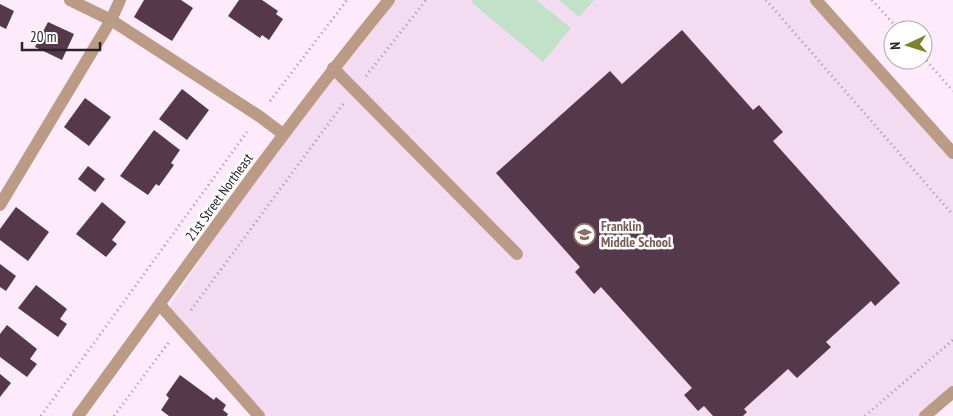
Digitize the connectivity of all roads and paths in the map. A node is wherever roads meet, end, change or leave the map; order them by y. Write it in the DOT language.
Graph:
graph roads {
  1 [pos="70,0"];
  2 [pos="120,0"];
  3 [pos="347,0"];
  4 [pos="389,0"];
  5 [pos="426,0"];
  6 [pos="766,0"];
  7 [pos="816,0"];
  8 [pos="872,0"];
  9 [pos="111,20"];
  10 [pos="890,20"];
  11 [pos="333,68"];
  12 [pos="933,68"];
  13 [pos="355,90"];
  14 [pos="953,91"];
  15 [pos="259,116"];
  16 [pos="283,134"];
  17 [pos="953,153"];
  18 [pos="0,205"];
  19 [pos="953,215"];
  20 [pos="517,254"];
  21 [pos="160,305"];
  22 [pos="179,327"];
  23 [pos="953,340"];
  24 [pos="953,392"];
  25 [pos="41,416"];
  26 [pos="78,416"];
  27 [pos="114,416"];
  28 [pos="259,416"];
  29 [pos="866,416"];
  30 [pos="925,416"];
  1 -- 9 [label="street"];
  2 -- 9 [label="street"];
  3 -- 15 [label="path"];
  4 -- 11 [label="street, 21st Street Northeast"];
  5 -- 13 [label="path"];
  6 -- 19 [label="path"];
  7 -- 17 [label="street"];
  8 -- 10 [label="path"];
  9 -- 15 [label="street"];
  9 -- 18 [label="street"];
  11 -- 13 [label="street"];
  11 -- 16 [label="street, 21st Street Northeast"];
  12 -- 14 [label="path"];
  13 -- 20 [label="street"];
  13 -- 22 [label="path"];
  15 -- 16 [label="street"];
  15 -- 25 [label="path"];
  16 -- 21 [label="street, 21st Street Northeast"];
  21 -- 22 [label="street"];
  21 -- 26 [label="street, 21st Street Northeast"];
  22 -- 27 [label="path"];
  22 -- 28 [label="street"];
  23 -- 29 [label="path"];
  24 -- 30 [label="street"];
}
